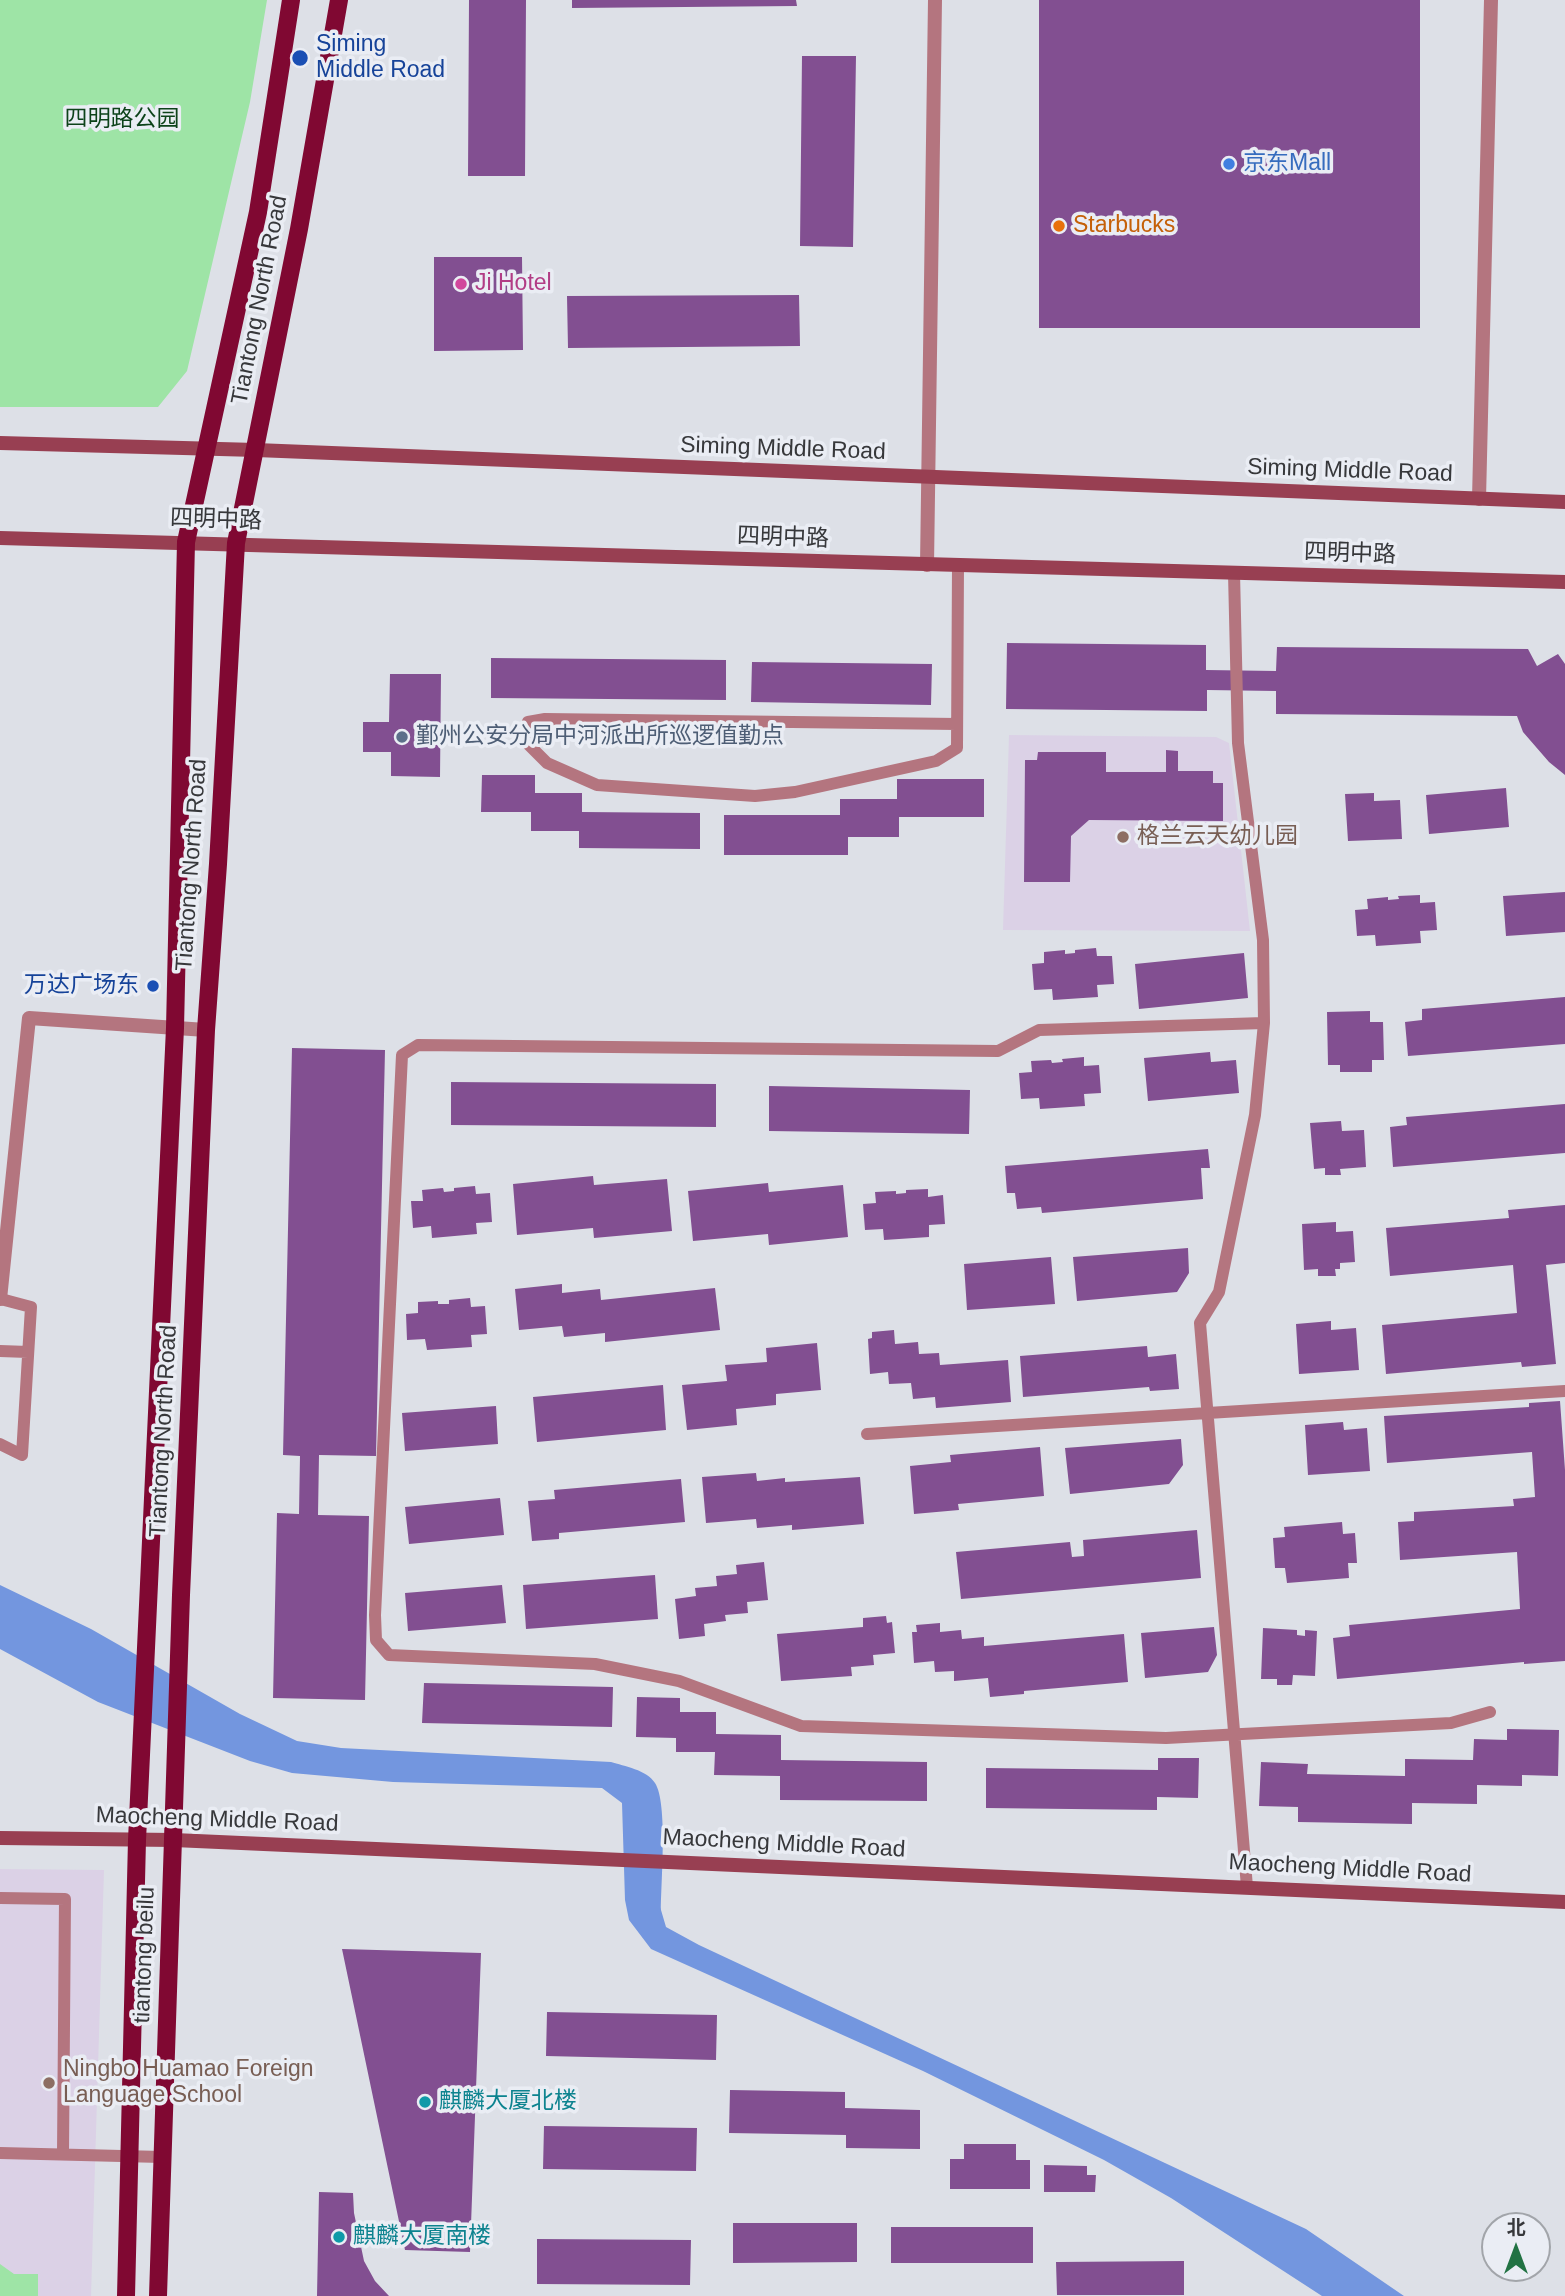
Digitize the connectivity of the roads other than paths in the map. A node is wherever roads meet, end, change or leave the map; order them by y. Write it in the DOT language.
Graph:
graph roads {
  1 [pos="291,0"];
  2 [pos="339,0"];
  3 [pos="935,0"];
  4 [pos="1491,0"];
  5 [pos="0,443"];
  6 [pos="205,449"];
  7 [pos="256,450"];
  8 [pos="928,477"];
  9 [pos="1479,499"];
  10 [pos="1565,502"];
  11 [pos="0,538"];
  12 [pos="186,541"];
  13 [pos="236,543"];
  14 [pos="927,565"];
  15 [pos="958,566"];
  16 [pos="1234,573"];
  17 [pos="1565,582"];
  18 [pos="957,724"];
  19 [pos="1264,1023"];
  20 [pos="176,1028"];
  21 [pos="206,1030"];
  22 [pos="1,1299"];
  23 [pos="0,1351"];
  24 [pos="29,1352"];
  25 [pos="1565,1391"];
  26 [pos="1206,1414"];
  27 [pos="867,1434"];
  28 [pos="0,1444"];
  29 [pos="1490,1712"];
  30 [pos="1234,1734"];
  31 [pos="176,1742"];
  32 [pos="0,1838"];
  33 [pos="137,1840"];
  34 [pos="174,1840"];
  35 [pos="1247,1887"];
  36 [pos="0,1898"];
  37 [pos="1565,1902"];
  38 [pos="0,2152"];
  39 [pos="63,2153"];
  40 [pos="130,2156"];
  41 [pos="162,2157"];
  42 [pos="126,2296"];
  43 [pos="158,2296"];
  1 -- 6 [label="main road"];
  2 -- 7 [label="main road, Tiantong North Road"];
  3 -- 8 [label="street"];
  4 -- 9 [label="street"];
  5 -- 6 [label="main road, Siming Middle Road"];
  6 -- 7 [label="main road, Siming Middle Road"];
  6 -- 12 [label="main road"];
  7 -- 8 [label="main road, Siming Middle Road"];
  7 -- 13 [label="main road, Tiantong North Road"];
  8 -- 9 [label="main road, Siming Middle Road"];
  8 -- 14 [label="street"];
  9 -- 10 [label="main road, Siming Middle Road"];
  11 -- 12 [label="main road, 四明中路"];
  12 -- 13 [label="main road, 四明中路"];
  12 -- 20 [label="main road"];
  13 -- 14 [label="main road, 四明中路"];
  13 -- 21 [label="main road, Tiantong North Road"];
  14 -- 15 [label="main road, 四明中路"];
  15 -- 16 [label="main road, 四明中路"];
  15 -- 18 [label="lane"];
  16 -- 17 [label="main road, 四明中路"];
  16 -- 19 [label="lane"];
  18 -- 18 [label="lane"];
  19 -- 26 [label="lane"];
  19 -- 30 [label="lane"];
  20 -- 21 [label="street"];
  20 -- 22 [label="street"];
  20 -- 33 [label="main road"];
  21 -- 31 [label="main road, Tiantong North Road"];
  22 -- 24 [label="lane"];
  23 -- 24 [label="lane"];
  24 -- 28 [label="lane"];
  25 -- 26 [label="lane"];
  26 -- 27 [label="lane"];
  26 -- 30 [label="lane"];
  29 -- 30 [label="lane"];
  30 -- 35 [label="lane"];
  31 -- 34 [label="main road, tiantong beilu"];
  32 -- 33 [label="main road, Maocheng Middle Road"];
  33 -- 34 [label="main road, Maocheng Middle Road"];
  33 -- 40 [label="main road"];
  34 -- 35 [label="main road, Maocheng Middle Road"];
  34 -- 41 [label="main road, tiantong beilu"];
  35 -- 37 [label="main road, Maocheng Middle Road"];
  36 -- 39 [label="lane"];
  38 -- 39 [label="lane"];
  39 -- 40 [label="lane"];
  40 -- 41 [label="lane"];
  40 -- 42 [label="main road"];
  41 -- 43 [label="main road, tiantong beilu"];
}
